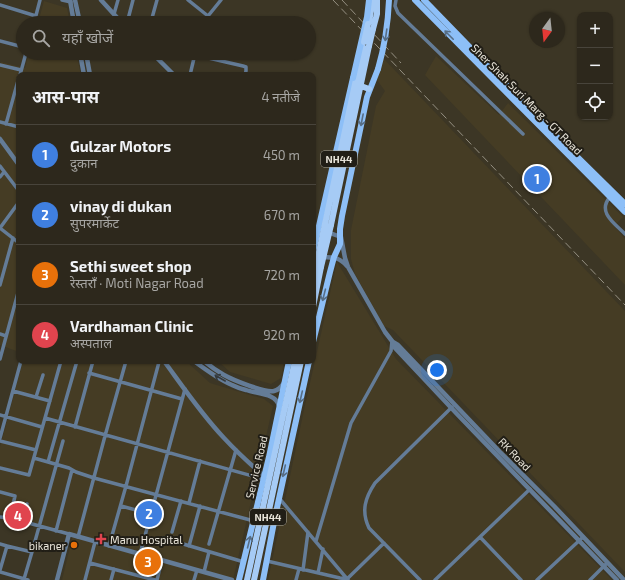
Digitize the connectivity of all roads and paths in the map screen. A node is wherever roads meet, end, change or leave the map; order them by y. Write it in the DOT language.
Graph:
graph roads {
  1 [pos="40,0"];
  2 [pos="62,0"];
  3 [pos="102,0"];
  4 [pos="118,0"];
  5 [pos="133,0"];
  6 [pos="158,0"];
  7 [pos="188,0"];
  8 [pos="221,0"];
  9 [pos="370,0"];
  10 [pos="378,0"];
  11 [pos="389,0"];
  12 [pos="396,0"];
  13 [pos="415,0"];
  14 [pos="424,0"];
  15 [pos="73,1"];
  16 [pos="0,6"];
  17 [pos="114,14"];
  18 [pos="36,16"];
  19 [pos="74,16"];
  20 [pos="78,16"];
  21 [pos="129,16"];
  22 [pos="153,16"];
  23 [pos="208,16"];
  24 [pos="0,41"];
  25 [pos="367,44"];
  26 [pos="16,45"];
  27 [pos="24,60"];
  28 [pos="81,60"];
  29 [pos="87,60"];
  30 [pos="159,60"];
  31 [pos="194,60"];
  32 [pos="219,60"];
  33 [pos="0,65"];
  34 [pos="21,70"];
  35 [pos="83,72"];
  36 [pos="89,72"];
  37 [pos="171,72"];
  38 [pos="191,72"];
  39 [pos="246,72"];
  40 [pos="361,86"];
  41 [pos="370,86"];
  42 [pos="16,87"];
  43 [pos="352,88"];
  44 [pos="0,122"];
  45 [pos="6,124"];
  46 [pos="16,126"];
  47 [pos="523,134"];
  48 [pos="0,139"];
  49 [pos="16,160"];
  50 [pos="0,166"];
  51 [pos="4,172"];
  52 [pos="0,177"];
  53 [pos="16,187"];
  54 [pos="610,196"];
  55 [pos="625,204"];
  56 [pos="16,208"];
  57 [pos="625,212"];
  58 [pos="316,224"];
  59 [pos="328,224"];
  60 [pos="0,228"];
  61 [pos="316,228"];
  62 [pos="625,234"];
  63 [pos="340,237"];
  64 [pos="13,238"];
  65 [pos="16,240"];
  66 [pos="316,254"];
  67 [pos="334,257"];
  68 [pos="317,265"];
  69 [pos="348,267"];
  70 [pos="330,272"];
  71 [pos="316,276"];
  72 [pos="0,285"];
  73 [pos="16,300"];
  74 [pos="316,330"];
  75 [pos="0,334"];
  76 [pos="6,336"];
  77 [pos="392,341"];
  78 [pos="0,359"];
  79 [pos="20,364"];
  80 [pos="59,364"];
  81 [pos="76,364"];
  82 [pos="92,364"];
  83 [pos="125,364"];
  84 [pos="158,364"];
  85 [pos="162,364"];
  86 [pos="198,364"];
  87 [pos="208,364"];
  88 [pos="289,364"];
  89 [pos="294,364"];
  90 [pos="300,364"];
  91 [pos="308,364"];
  92 [pos="89,373"];
  93 [pos="42,375"];
  94 [pos="285,380"];
  95 [pos="120,382"];
  96 [pos="249,385"];
  97 [pos="185,389"];
  98 [pos="151,390"];
  99 [pos="13,391"];
  100 [pos="248,391"];
  101 [pos="36,398"];
  102 [pos="182,399"];
  103 [pos="50,401"];
  104 [pos="453,406"];
  105 [pos="279,409"];
  106 [pos="0,415"];
  107 [pos="6,417"];
  108 [pos="45,418"];
  109 [pos="59,422"];
  110 [pos="42,427"];
  111 [pos="75,427"];
  112 [pos="105,436"];
  113 [pos="0,438"];
  114 [pos="0,441"];
  115 [pos="63,441"];
  116 [pos="137,444"];
  117 [pos="36,450"];
  118 [pos="236,450"];
  119 [pos="168,453"];
  120 [pos="34,458"];
  121 [pos="200,461"];
  122 [pos="48,462"];
  123 [pos="56,465"];
  124 [pos="0,468"];
  125 [pos="72,470"];
  126 [pos="230,470"];
  127 [pos="94,478"];
  128 [pos="264,478"];
  129 [pos="126,486"];
  130 [pos="530,489"];
  131 [pos="0,492"];
  132 [pos="157,494"];
  133 [pos="279,498"];
  134 [pos="181,501"];
  135 [pos="188,503"];
  136 [pos="27,504"];
  137 [pos="120,506"];
  138 [pos="200,506"];
  139 [pos="218,511"];
  140 [pos="151,514"];
  141 [pos="0,517"];
  142 [pos="10,518"];
  143 [pos="254,521"];
  144 [pos="22,522"];
  145 [pos="39,526"];
  146 [pos="56,531"];
  147 [pos="172,532"];
  148 [pos="308,532"];
  149 [pos="69,534"];
  150 [pos="78,537"];
  151 [pos="480,537"];
  152 [pos="163,538"];
  153 [pos="581,538"];
  154 [pos="316,541"];
  155 [pos="95,542"];
  156 [pos="384,543"];
  157 [pos="0,544"];
  158 [pos="209,544"];
  159 [pos="7,546"];
  160 [pos="109,546"];
  161 [pos="189,546"];
  162 [pos="323,549"];
  163 [pos="32,552"];
  164 [pos="209,552"];
  165 [pos="140,554"];
  166 [pos="162,560"];
  167 [pos="267,561"];
  168 [pos="90,562"];
  169 [pos="244,562"];
  170 [pos="606,564"];
  171 [pos="114,569"];
  172 [pos="301,569"];
  173 [pos="197,570"];
  174 [pos="0,571"];
  175 [pos="204,572"];
  176 [pos="318,573"];
  177 [pos="26,579"];
  178 [pos="251,579"];
  179 [pos="57,580"];
  180 [pos="85,580"];
  181 [pos="111,580"];
  182 [pos="156,580"];
  183 [pos="194,580"];
  184 [pos="232,580"];
  185 [pos="239,580"];
  186 [pos="263,580"];
  187 [pos="296,580"];
  188 [pos="347,580"];
  189 [pos="420,580"];
  190 [pos="435,580"];
  191 [pos="521,580"];
  192 [pos="537,580"];
  193 [pos="590,580"];
  194 [pos="617,580"];
  195 [pos="624,580"];
  1 -- 18 [label="street"];
  2 -- 15 [label="street"];
  3 -- 17 [label="street"];
  4 -- 17 [label="street"];
  5 -- 21 [label="street"];
  6 -- 22 [label="street"];
  7 -- 23 [label="street"];
  8 -- 23 [label="street"];
  9 -- 25 [label="highway, NH44, bridge"];
  9 -- 43 [label="main road, bridge"];
  10 -- 25 [label="highway, NH44, bridge"];
  11 -- 41 [label="main road, one-way, bridge"];
  12 -- 47 [label="street"];
  54 -- 13 [label="main road, Sher Shah Suri Marg - GT Road, one-way"];
  14 -- 55 [label="main road, Sher Shah Suri Marg - GT Road"];
  15 -- 19 [label="street"];
  15 -- 20 [label="street"];
  16 -- 18 [label="street"];
  24 -- 26 [label="street"];
  25 -- 40 [label="highway, NH44"];
  25 -- 43 [label="highway, NH44"];
  27 -- 34 [label="street"];
  28 -- 35 [label="street"];
  29 -- 36 [label="street"];
  30 -- 37 [label="street"];
  31 -- 38 [label="street"];
  32 -- 39 [label="street"];
  33 -- 34 [label="street"];
  40 -- 41 [label="highway"];
  40 -- 59 [label="highway, NH44"];
  41 -- 63 [label="main road, one-way"];
  42 -- 45 [label="street"];
  43 -- 58 [label="main road"];
  43 -- 59 [label="highway, NH44"];
  44 -- 45 [label="street"];
  45 -- 46 [label="street"];
  48 -- 49 [label="street"];
  50 -- 51 [label="street"];
  51 -- 52 [label="street"];
  51 -- 53 [label="street"];
  54 -- 57 [label="main road, Sher Shah Suri Marg - GT Road"];
  54 -- 62 [label="street"];
  56 -- 60 [label="street"];
  59 -- 68 [label="highway, NH44, bridge"];
  60 -- 64 [label="street"];
  61 -- 63 [label="street"];
  63 -- 67 [label="main road"];
  63 -- 69 [label="street"];
  64 -- 65 [label="street"];
  64 -- 72 [label="street"];
  66 -- 67 [label="street"];
  67 -- 69 [label="street"];
  67 -- 70 [label="main road"];
  68 -- 70 [label="main road"];
  68 -- 71 [label="highway, NH44"];
  69 -- 77 [label="street, RK Road"];
  70 -- 74 [label="main road, one-way"];
  73 -- 76 [label="street"];
  75 -- 76 [label="street"];
  76 -- 78 [label="street"];
  77 -- 104 [label="street, RK Road"];
  77 -- 154 [label="street"];
  79 -- 99 [label="street"];
  80 -- 103 [label="street"];
  81 -- 109 [label="street"];
  82 -- 92 [label="street"];
  83 -- 95 [label="street"];
  84 -- 98 [label="street"];
  85 -- 97 [label="street"];
  100 -- 86 [label="street, one-way"];
  87 -- 96 [label="street"];
  88 -- 94 [label="main road"];
  89 -- 178 [label="highway, NH44"];
  90 -- 178 [label="highway, NH44"];
  91 -- 133 [label="main road, one-way"];
  92 -- 95 [label="street"];
  92 -- 111 [label="street"];
  93 -- 101 [label="street"];
  94 -- 96 [label="street"];
  94 -- 105 [label="main road"];
  95 -- 98 [label="street"];
  95 -- 112 [label="street"];
  96 -- 100 [label="street"];
  97 -- 102 [label="street"];
  97 -- 118 [label="street"];
  98 -- 102 [label="street"];
  98 -- 116 [label="street"];
  99 -- 101 [label="street"];
  99 -- 107 [label="street"];
  100 -- 105 [label="street"];
  101 -- 103 [label="street"];
  102 -- 119 [label="street"];
  103 -- 108 [label="street"];
  104 -- 130 [label="street, RK Road"];
  104 -- 153 [label="street, RK Road"];
  104 -- 156 [label="street"];
  105 -- 128 [label="main road, Service Road"];
  106 -- 107 [label="street"];
  107 -- 110 [label="street"];
  107 -- 113 [label="street"];
  108 -- 109 [label="street"];
  108 -- 110 [label="street"];
  109 -- 111 [label="street"];
  109 -- 122 [label="street"];
  110 -- 117 [label="street"];
  111 -- 112 [label="street"];
  112 -- 116 [label="street"];
  112 -- 127 [label="street"];
  114 -- 117 [label="street"];
  115 -- 123 [label="street"];
  116 -- 119 [label="street"];
  116 -- 129 [label="street"];
  117 -- 120 [label="street"];
  118 -- 126 [label="street"];
  118 -- 128 [label="street"];
  119 -- 121 [label="street"];
  119 -- 132 [label="street"];
  120 -- 122 [label="street"];
  120 -- 124 [label="street"];
  121 -- 126 [label="street"];
  121 -- 135 [label="street"];
  122 -- 123 [label="street"];
  123 -- 125 [label="street"];
  123 -- 145 [label="street"];
  125 -- 127 [label="street"];
  125 -- 146 [label="street"];
  126 -- 128 [label="street"];
  126 -- 139 [label="street"];
  127 -- 129 [label="street"];
  127 -- 150 [label="street"];
  128 -- 143 [label="main road, Service Road"];
  129 -- 132 [label="street"];
  129 -- 137 [label="street"];
  130 -- 151 [label="street"];
  130 -- 153 [label="street, RK Road"];
  131 -- 142 [label="street"];
  132 -- 134 [label="street"];
  132 -- 140 [label="street"];
  133 -- 148 [label="street"];
  133 -- 167 [label="main road"];
  134 -- 135 [label="street"];
  134 -- 147 [label="street"];
  135 -- 138 [label="street"];
  136 -- 144 [label="street"];
  137 -- 140 [label="street"];
  137 -- 160 [label="street"];
  138 -- 139 [label="street"];
  138 -- 161 [label="street"];
  139 -- 143 [label="street"];
  139 -- 158 [label="street"];
  140 -- 165 [label="street"];
  141 -- 142 [label="street"];
  142 -- 144 [label="street"];
  169 -- 143 [label="main road, Service Road, one-way"];
  144 -- 145 [label="street"];
  145 -- 146 [label="street"];
  145 -- 163 [label="street"];
  146 -- 149 [label="street"];
  148 -- 154 [label="street"];
  148 -- 172 [label="street"];
  149 -- 150 [label="street"];
  149 -- 179 [label="street"];
  150 -- 155 [label="street"];
  151 -- 190 [label="street"];
  151 -- 191 [label="street"];
  152 -- 161 [label="street"];
  153 -- 170 [label="street, RK Road"];
  153 -- 192 [label="street"];
  154 -- 162 [label="street"];
  155 -- 160 [label="street"];
  155 -- 168 [label="street"];
  156 -- 188 [label="street"];
  156 -- 189 [label="street"];
  157 -- 159 [label="street"];
  159 -- 163 [label="street"];
  159 -- 174 [label="street"];
  160 -- 165 [label="street"];
  161 -- 164 [label="street"];
  162 -- 176 [label="street"];
  162 -- 188 [label="street"];
  163 -- 177 [label="street"];
  164 -- 169 [label="street"];
  164 -- 175 [label="street"];
  165 -- 166 [label="street"];
  166 -- 173 [label="street"];
  166 -- 182 [label="street"];
  167 -- 172 [label="street"];
  167 -- 186 [label="main road"];
  168 -- 171 [label="street"];
  168 -- 180 [label="street"];
  169 -- 185 [label="main road, Service Road"];
  170 -- 193 [label="street"];
  170 -- 194 [label="street, RK Road"];
  170 -- 195 [label="street, RK Road"];
  171 -- 181 [label="street"];
  171 -- 182 [label="street"];
  172 -- 176 [label="street"];
  172 -- 187 [label="street"];
  173 -- 175 [label="street"];
  173 -- 183 [label="street"];
  174 -- 177 [label="street"];
  175 -- 184 [label="street"];
  176 -- 188 [label="street"];
}
